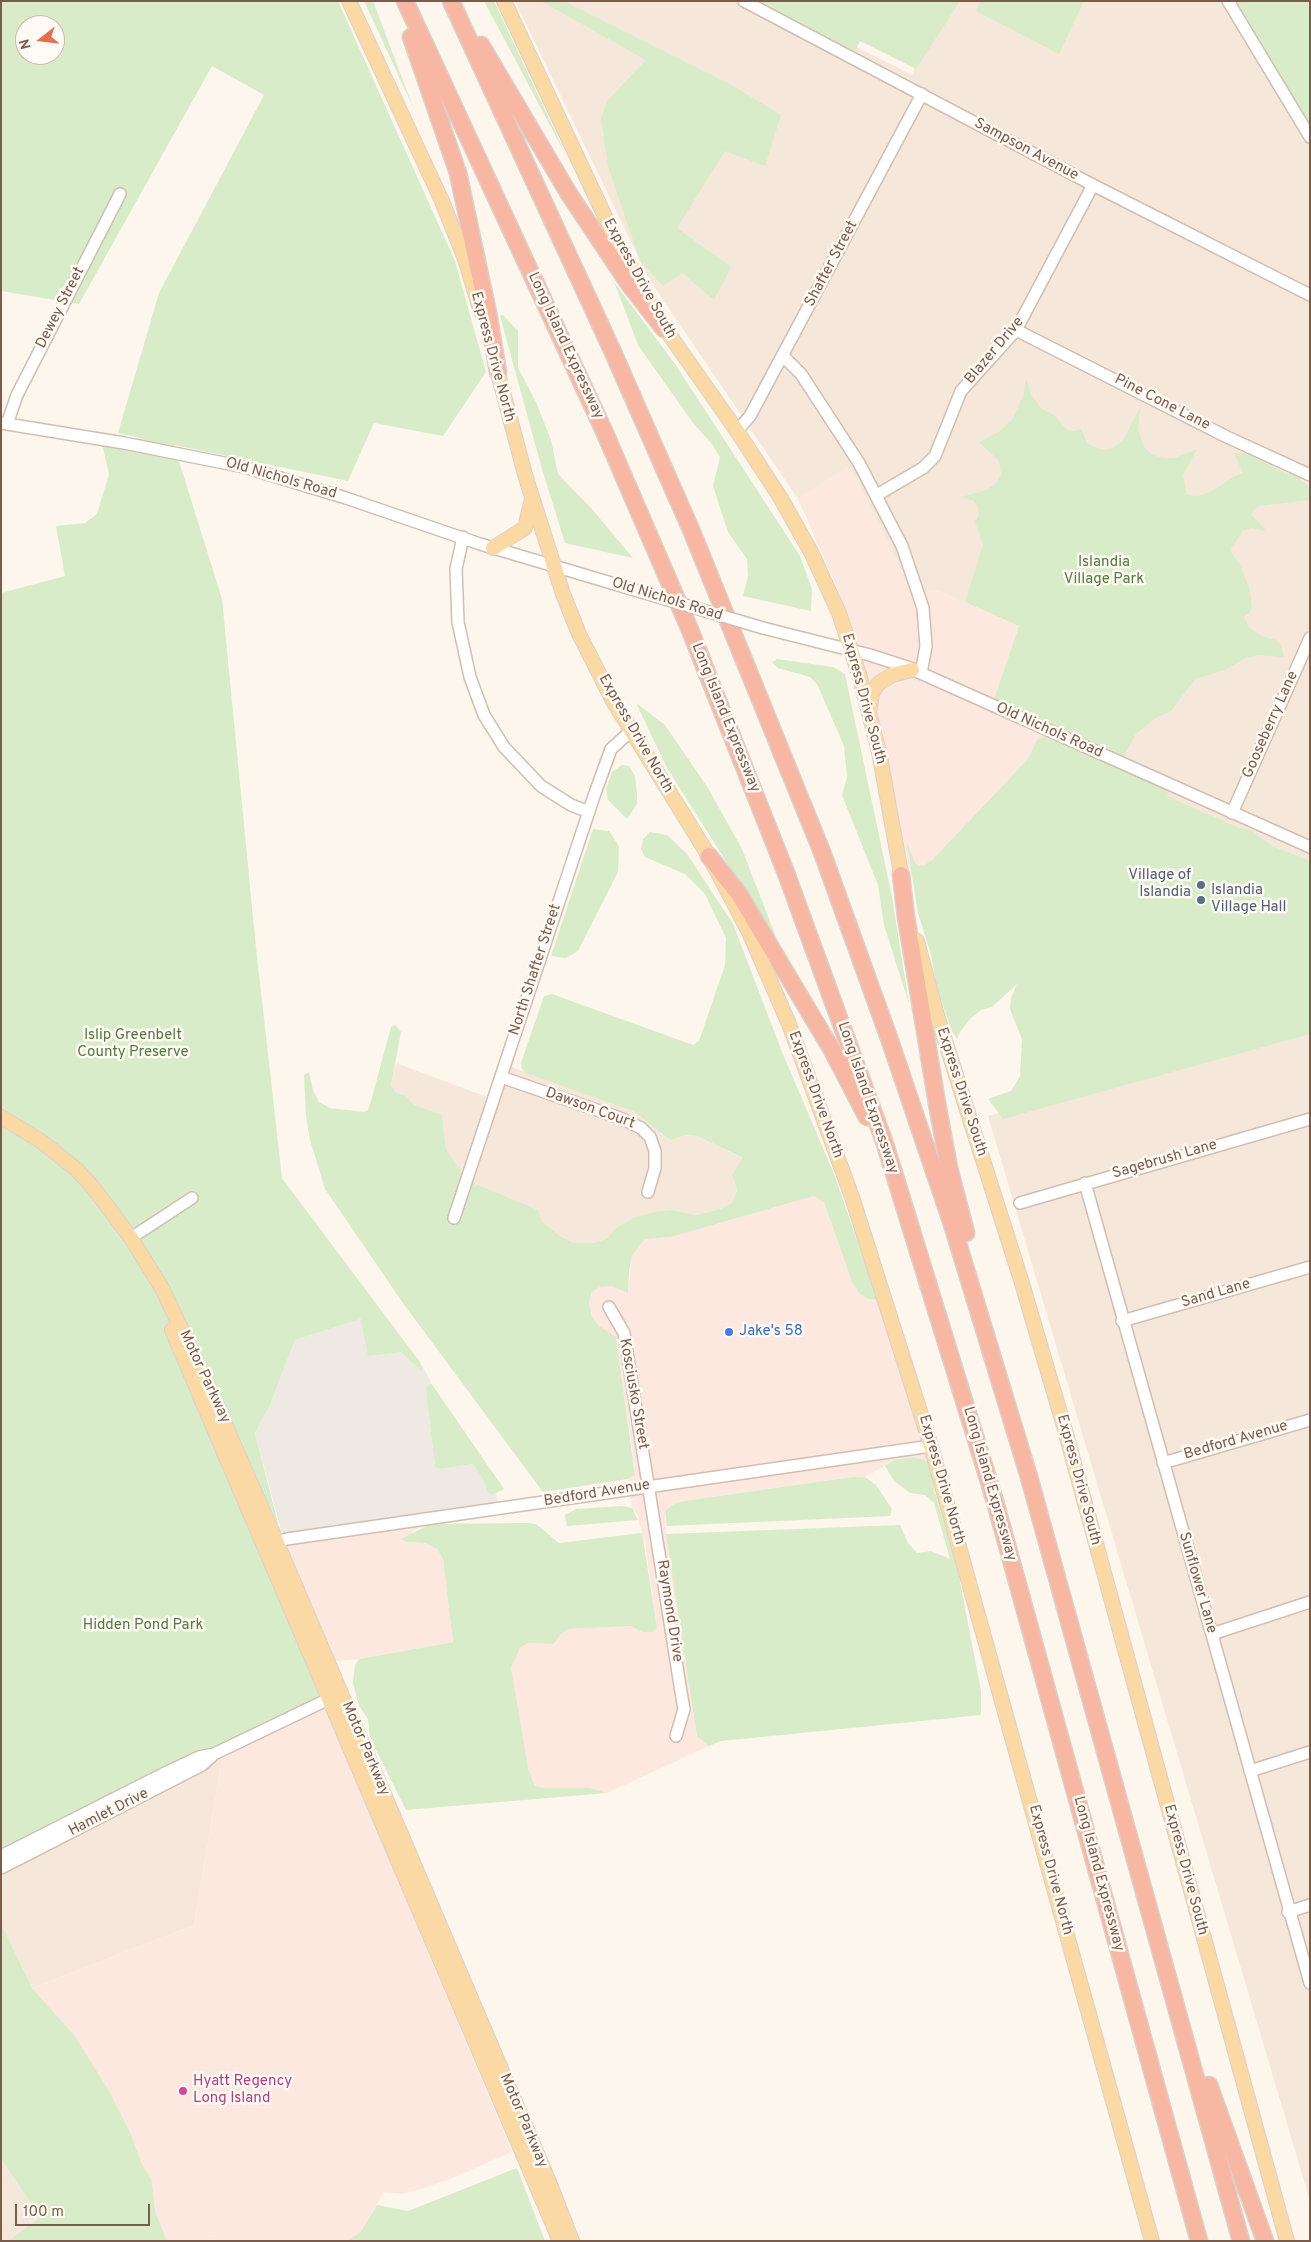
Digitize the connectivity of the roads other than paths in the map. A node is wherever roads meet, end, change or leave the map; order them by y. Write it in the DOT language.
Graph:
graph roads {
  1 [pos="349,1"];
  2 [pos="400,1"];
  3 [pos="405,1"];
  4 [pos="452,1"];
  5 [pos="504,1"];
  6 [pos="744,1"];
  7 [pos="1228,1"];
  8 [pos="922,94"];
  9 [pos="1310,137"];
  10 [pos="1092,186"];
  11 [pos="120,194"];
  12 [pos="1310,295"];
  13 [pos="664,329"];
  14 [pos="1016,330"];
  15 [pos="783,356"];
  16 [pos="498,372"];
  17 [pos="4,423"];
  18 [pos="737,431"];
  19 [pos="1310,475"];
  20 [pos="877,495"];
  21 [pos="533,498"];
  22 [pos="462,537"];
  23 [pos="493,548"];
  24 [pos="554,566"];
  25 [pos="1310,638"];
  26 [pos="852,651"];
  27 [pos="916,671"];
  28 [pos="869,712"];
  29 [pos="631,731"];
  30 [pos="589,812"];
  31 [pos="1232,813"];
  32 [pos="1310,847"];
  33 [pos="709,856"];
  34 [pos="901,875"];
  35 [pos="501,1077"];
  36 [pos="1,1117"];
  37 [pos="1310,1119"];
  38 [pos="885,1144"];
  39 [pos="1085,1183"];
  40 [pos="648,1192"];
  41 [pos="192,1198"];
  42 [pos="1020,1203"];
  43 [pos="454,1218"];
  44 [pos="132,1238"];
  45 [pos="1310,1267"];
  46 [pos="976,1299"];
  47 [pos="609,1307"];
  48 [pos="1122,1321"];
  49 [pos="1310,1420"];
  50 [pos="932,1446"];
  51 [pos="1163,1463"];
  52 [pos="649,1486"];
  53 [pos="270,1544"];
  54 [pos="1310,1602"];
  55 [pos="1212,1634"];
  56 [pos="335,1696"];
  57 [pos="676,1736"];
  58 [pos="1310,1752"];
  59 [pos="214,1754"];
  60 [pos="1250,1772"];
  61 [pos="1,1856"];
  62 [pos="1,1868"];
  63 [pos="1310,1905"];
  64 [pos="1288,1912"];
  65 [pos="1310,1983"];
  66 [pos="1188,2046"];
  67 [pos="560,2241"];
  68 [pos="572,2241"];
  69 [pos="1152,2241"];
  70 [pos="1199,2241"];
  71 [pos="1241,2241"];
  72 [pos="1265,2241"];
  73 [pos="1287,2241"];
  1 -- 16 [label="main road, Express Drive North"];
  2 -- 16 [label="highway"];
  3 -- 38 [label="highway, Long Island Expressway"];
  4 -- 13 [label="highway"];
  4 -- 46 [label="highway"];
  5 -- 13 [label="main road, Express Drive South"];
  6 -- 8 [label="street, Sampson Avenue"];
  7 -- 9 [label="street"];
  8 -- 10 [label="street, Sampson Avenue"];
  8 -- 15 [label="street, Shafter Street"];
  10 -- 12 [label="street, Sampson Avenue"];
  10 -- 14 [label="street, Blazer Drive"];
  11 -- 17 [label="street, Dewey Street"];
  13 -- 18 [label="main road, Express Drive South"];
  14 -- 19 [label="street, Pine Cone Lane"];
  14 -- 20 [label="street, Blazer Drive"];
  15 -- 18 [label="street, Shafter Street"];
  15 -- 20 [label="street"];
  16 -- 21 [label="main road, Express Drive North"];
  17 -- 22 [label="street, Old Nichols Road"];
  18 -- 26 [label="main road, Express Drive South"];
  20 -- 27 [label="street"];
  21 -- 23 [label="main road"];
  21 -- 24 [label="main road, Express Drive North"];
  22 -- 23 [label="street, Old Nichols Road"];
  22 -- 30 [label="street"];
  23 -- 24 [label="street, Old Nichols Road"];
  24 -- 26 [label="street, Old Nichols Road, bridge"];
  24 -- 29 [label="main road, Express Drive North"];
  25 -- 31 [label="street, Gooseberry Lane"];
  26 -- 27 [label="street, Old Nichols Road"];
  26 -- 28 [label="main road, Express Drive South"];
  27 -- 28 [label="main road"];
  27 -- 31 [label="street, Old Nichols Road"];
  28 -- 34 [label="main road, Express Drive South"];
  29 -- 30 [label="street, North Shafter Street"];
  29 -- 33 [label="main road, Express Drive North"];
  30 -- 35 [label="street, North Shafter Street"];
  31 -- 32 [label="street, Old Nichols Road"];
  33 -- 38 [label="highway"];
  33 -- 50 [label="main road, Express Drive North"];
  34 -- 46 [label="highway"];
  34 -- 73 [label="main road, Express Drive South"];
  35 -- 40 [label="street, Dawson Court"];
  35 -- 43 [label="street, North Shafter Street"];
  36 -- 44 [label="main road, Motor Parkway"];
  37 -- 39 [label="street, Sagebrush Lane"];
  38 -- 70 [label="highway, Long Island Expressway"];
  39 -- 42 [label="street, Sagebrush Lane"];
  39 -- 48 [label="street, Sunflower Lane"];
  41 -- 44 [label="street"];
  44 -- 53 [label="main road, Motor Parkway"];
  45 -- 48 [label="street, Sand Lane"];
  46 -- 66 [label="highway"];
  47 -- 52 [label="street, Kosciusko Street"];
  48 -- 51 [label="street, Sunflower Lane"];
  49 -- 51 [label="street, Bedford Avenue"];
  50 -- 52 [label="street, Bedford Avenue"];
  50 -- 69 [label="main road, Express Drive North"];
  51 -- 55 [label="street, Sunflower Lane"];
  52 -- 53 [label="street, Bedford Avenue"];
  52 -- 57 [label="street, Raymond Drive"];
  53 -- 56 [label="main road, Motor Parkway"];
  54 -- 55 [label="street"];
  55 -- 60 [label="street, Sunflower Lane"];
  56 -- 59 [label="street, Hamlet Drive"];
  56 -- 67 [label="main road, Motor Parkway"];
  56 -- 68 [label="main road, Motor Parkway"];
  58 -- 60 [label="street"];
  59 -- 61 [label="street, Hamlet Drive"];
  59 -- 62 [label="street, Hamlet Drive"];
  60 -- 64 [label="street, Sunflower Lane"];
  63 -- 64 [label="street"];
  64 -- 65 [label="street, Sunflower Lane"];
  66 -- 71 [label="highway"];
  66 -- 72 [label="highway"];
}
